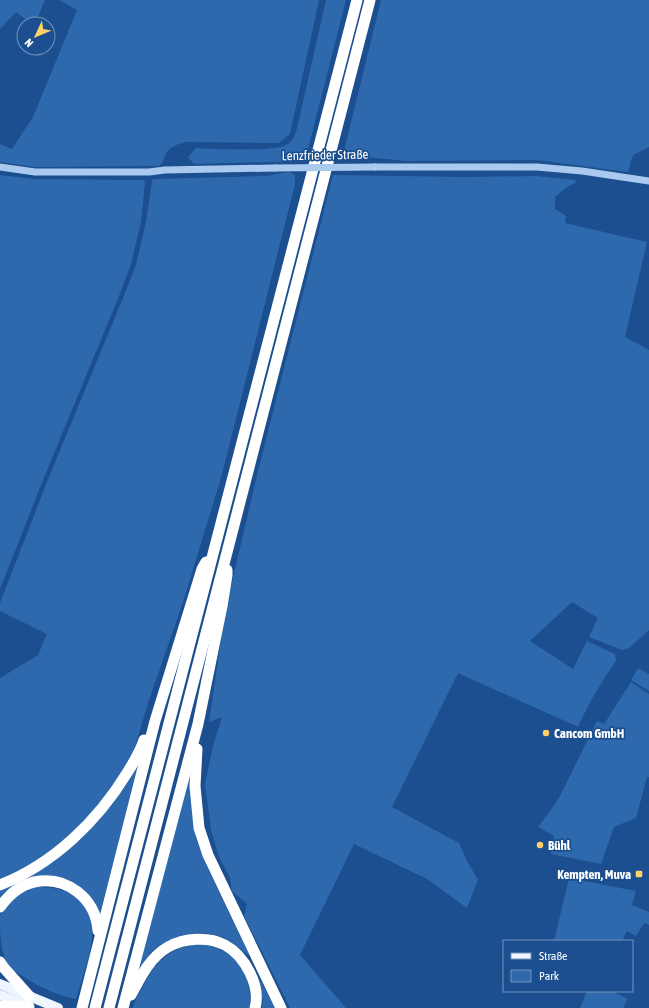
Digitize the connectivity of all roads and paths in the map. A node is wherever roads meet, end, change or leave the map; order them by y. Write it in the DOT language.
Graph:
graph roads {
  1 [pos="357,0"];
  2 [pos="370,0"];
  3 [pos="0,167"];
  4 [pos="649,181"];
  5 [pos="216,542"];
  6 [pos="225,557"];
  7 [pos="155,721"];
  8 [pos="198,724"];
  9 [pos="0,885"];
  10 [pos="0,907"];
  11 [pos="96,948"];
  12 [pos="0,962"];
  13 [pos="0,984"];
  14 [pos="0,995"];
  15 [pos="96,1003"];
  16 [pos="30,1004"];
  17 [pos="0,1006"];
  18 [pos="110,1006"];
  19 [pos="58,1008"];
  20 [pos="82,1008"];
  21 [pos="124,1008"];
  22 [pos="255,1008"];
  23 [pos="281,1008"];
  1 -- 5 [label="highway"];
  2 -- 6 [label="highway"];
  3 -- 4 [label="street, Lenzfrieder Straße, bridge"];
  5 -- 7 [label="highway"];
  5 -- 15 [label="highway"];
  6 -- 8 [label="highway"];
  6 -- 18 [label="highway"];
  7 -- 9 [label="highway"];
  7 -- 11 [label="highway"];
  8 -- 21 [label="highway"];
  8 -- 23 [label="highway"];
  10 -- 11 [label="highway"];
  11 -- 20 [label="highway"];
  12 -- 16 [label="highway"];
  13 -- 16 [label="main road"];
  14 -- 16 [label="main road"];
  16 -- 17 [label="highway"];
  16 -- 19 [label="main road"];
  21 -- 22 [label="highway"];
}
